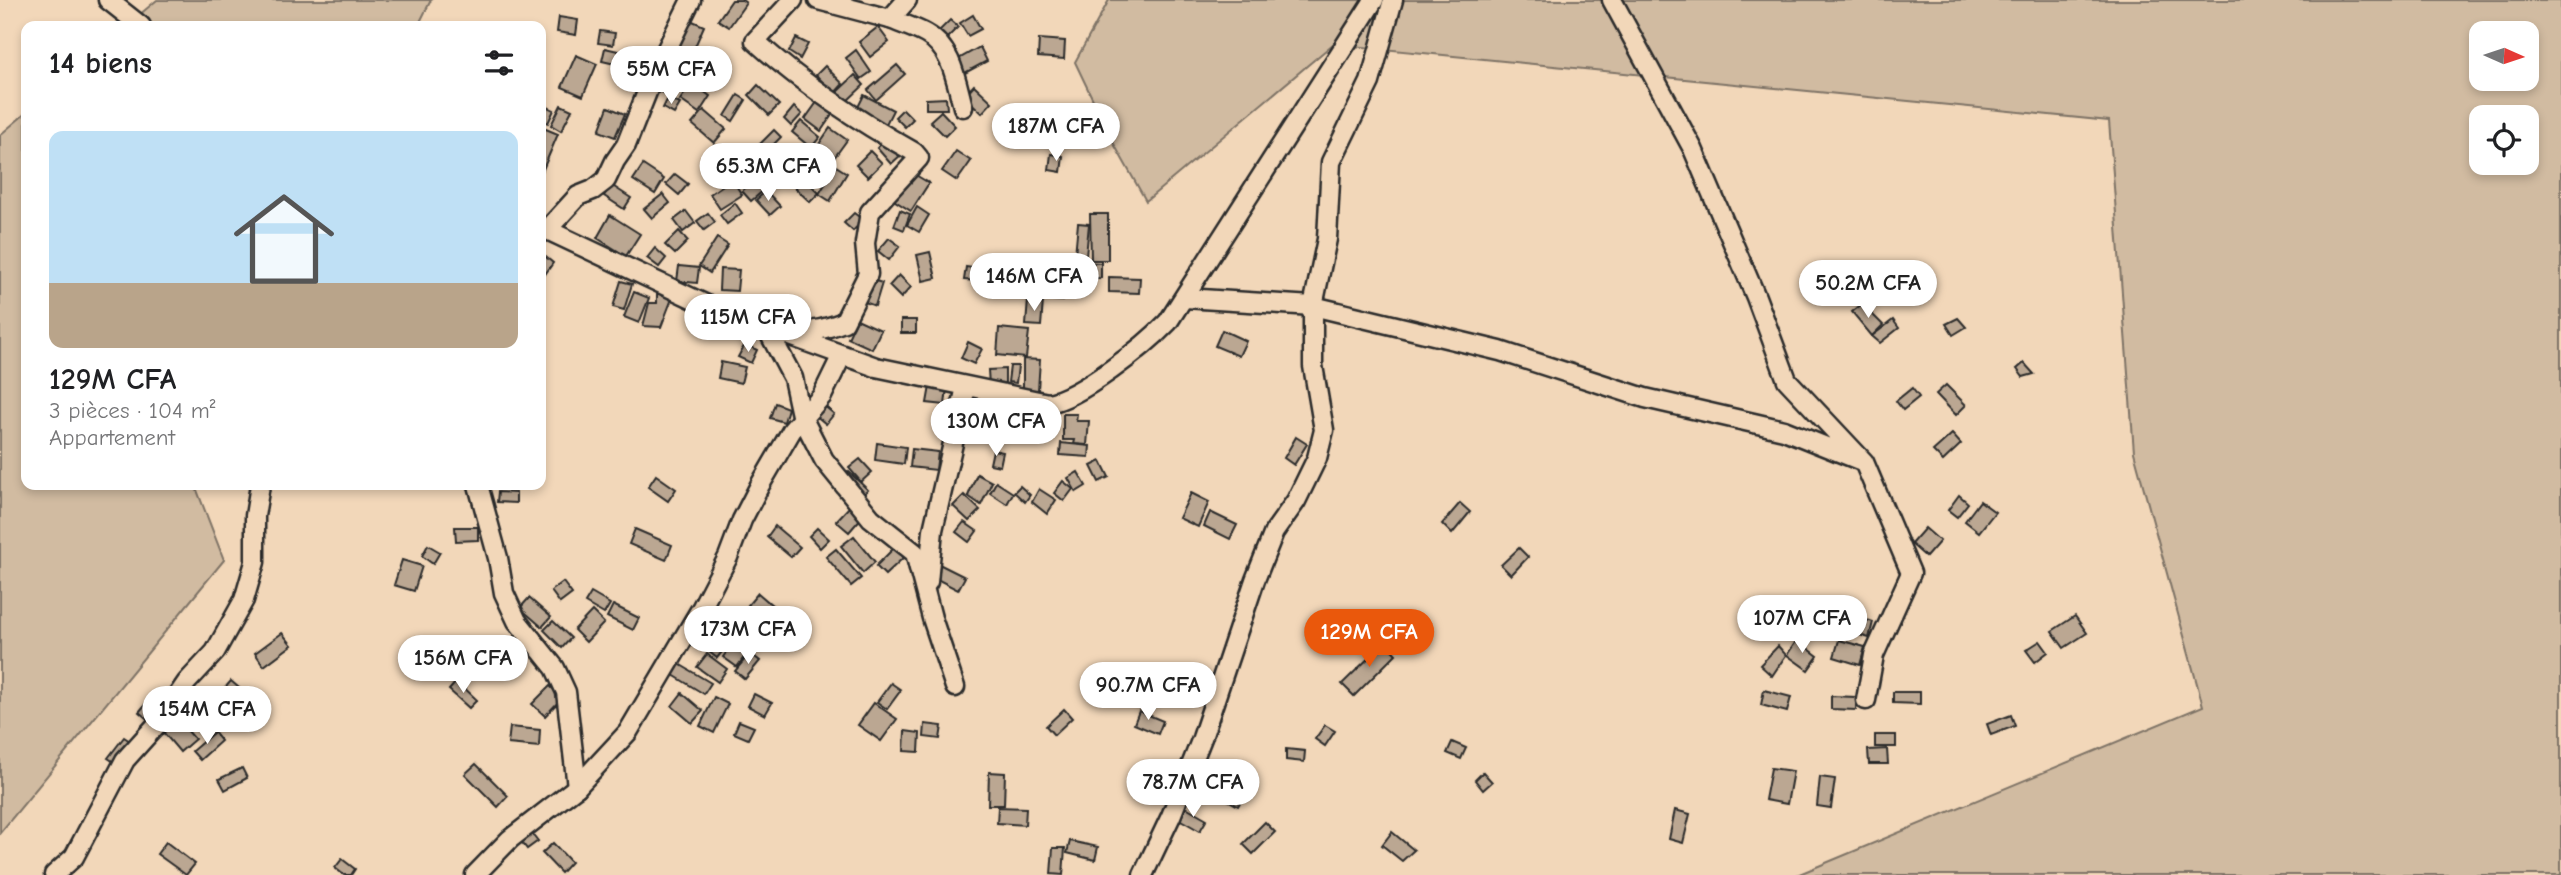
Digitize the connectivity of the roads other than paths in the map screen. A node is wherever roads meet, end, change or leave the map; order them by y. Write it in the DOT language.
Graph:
graph roads {
  1 [pos="108,0"];
  2 [pos="691,0"];
  3 [pos="793,0"];
  4 [pos="818,0"];
  5 [pos="907,0"];
  6 [pos="1374,0"];
  7 [pos="1393,0"];
  8 [pos="1612,0"];
  9 [pos="890,19"];
  10 [pos="135,21"];
  11 [pos="963,107"];
  12 [pos="546,226"];
  13 [pos="546,229"];
  14 [pos="1185,298"];
  15 [pos="1313,306"];
  16 [pos="766,327"];
  17 [pos="842,355"];
  18 [pos="966,387"];
  19 [pos="803,419"];
  20 [pos="1864,462"];
  21 [pos="259,490"];
  22 [pos="479,490"];
  23 [pos="932,618"];
  24 [pos="955,687"];
  25 [pos="1866,700"];
  26 [pos="577,787"];
  27 [pos="54,875"];
  28 [pos="475,875"];
  29 [pos="1143,875"];
  1 -- 10 [label="street"];
  2 -- 12 [label="street"];
  3 -- 16 [label="street"];
  4 -- 9 [label="street"];
  5 -- 9 [label="street"];
  6 -- 14 [label="street"];
  7 -- 15 [label="street"];
  8 -- 20 [label="street"];
  9 -- 11 [label="street"];
  13 -- 16 [label="street"];
  14 -- 15 [label="street"];
  14 -- 18 [label="street"];
  15 -- 20 [label="street"];
  15 -- 29 [label="street"];
  16 -- 17 [label="street"];
  16 -- 19 [label="street"];
  17 -- 18 [label="street"];
  17 -- 19 [label="street"];
  18 -- 23 [label="street"];
  19 -- 23 [label="street"];
  19 -- 26 [label="street"];
  20 -- 25 [label="street"];
  21 -- 27 [label="street"];
  22 -- 26 [label="street"];
  23 -- 24 [label="street"];
  26 -- 28 [label="street"];
}
